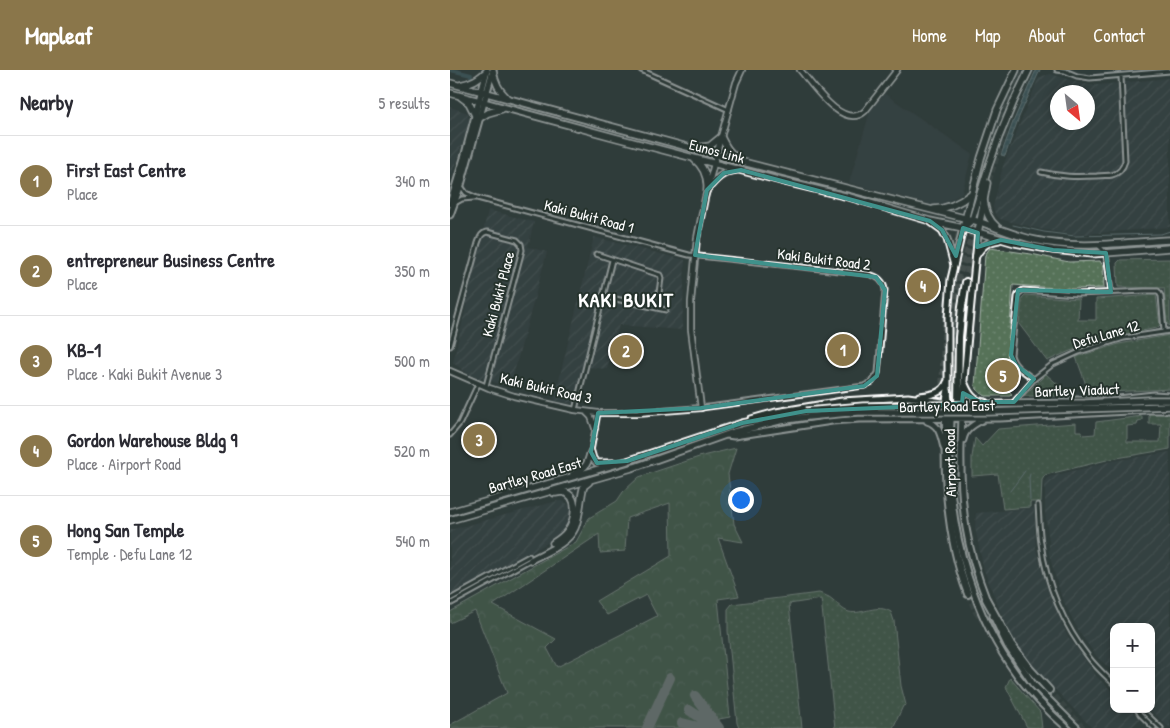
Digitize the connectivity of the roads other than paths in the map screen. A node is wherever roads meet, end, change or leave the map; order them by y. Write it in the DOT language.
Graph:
graph roads {
  1 [pos="641,70"];
  2 [pos="742,70"];
  3 [pos="800,70"];
  4 [pos="897,70"];
  5 [pos="1016,70"];
  6 [pos="1029,70"];
  7 [pos="1036,70"];
  8 [pos="1057,70"];
  9 [pos="1064,70"];
  10 [pos="1170,70"];
  11 [pos="490,71"];
  12 [pos="1121,76"];
  13 [pos="1025,78"];
  14 [pos="450,83"];
  15 [pos="458,86"];
  16 [pos="450,92"];
  17 [pos="483,93"];
  18 [pos="460,96"];
  19 [pos="509,100"];
  20 [pos="481,102"];
  21 [pos="506,108"];
  22 [pos="729,110"];
  23 [pos="477,117"];
  24 [pos="721,137"];
  25 [pos="999,137"];
  26 [pos="693,148"];
  27 [pos="717,155"];
  28 [pos="693,157"];
  29 [pos="743,162"];
  30 [pos="715,163"];
  31 [pos="741,170"];
  32 [pos="1041,172"];
  33 [pos="461,185"];
  34 [pos="707,190"];
  35 [pos="971,194"];
  36 [pos="477,198"];
  37 [pos="984,201"];
  38 [pos="452,204"];
  39 [pos="927,209"];
  40 [pos="450,215"];
  41 [pos="968,220"];
  42 [pos="930,221"];
  43 [pos="980,222"];
  44 [pos="963,228"];
  45 [pos="998,228"];
  46 [pos="978,233"];
  47 [pos="1001,240"];
  48 [pos="1170,240"];
  49 [pos="1113,244"];
  50 [pos="1099,245"];
  51 [pos="1170,248"];
  52 [pos="1118,252"];
  53 [pos="596,254"];
  54 [pos="1106,254"];
  55 [pos="695,255"];
  56 [pos="976,256"];
  57 [pos="612,260"];
  58 [pos="954,265"];
  59 [pos="966,282"];
  60 [pos="1111,292"];
  61 [pos="602,296"];
  62 [pos="657,308"];
  63 [pos="666,310"];
  64 [pos="1164,331"];
  65 [pos="1170,331"];
  66 [pos="450,346"];
  67 [pos="450,371"];
  68 [pos="948,379"];
  69 [pos="1034,380"];
  70 [pos="964,381"];
  71 [pos="478,384"];
  72 [pos="486,387"];
  73 [pos="948,392"];
  74 [pos="1170,396"];
  75 [pos="908,397"];
  76 [pos="1018,400"];
  77 [pos="1078,400"];
  78 [pos="1170,400"];
  79 [pos="948,402"];
  80 [pos="960,402"];
  81 [pos="1170,406"];
  82 [pos="701,408"];
  83 [pos="575,410"];
  84 [pos="1170,410"];
  85 [pos="586,412"];
  86 [pos="598,413"];
  87 [pos="806,414"];
  88 [pos="1076,414"];
  89 [pos="985,418"];
  90 [pos="923,419"];
  91 [pos="948,419"];
  92 [pos="962,419"];
  93 [pos="742,423"];
  94 [pos="595,428"];
  95 [pos="450,435"];
  96 [pos="726,435"];
  97 [pos="961,450"];
  98 [pos="945,451"];
  99 [pos="591,452"];
  100 [pos="627,461"];
  101 [pos="564,479"];
  102 [pos="594,479"];
  103 [pos="544,493"];
  104 [pos="1038,505"];
  105 [pos="450,512"];
  106 [pos="450,520"];
  107 [pos="530,558"];
  108 [pos="974,561"];
  109 [pos="966,569"];
  110 [pos="968,594"];
  111 [pos="450,599"];
  112 [pos="986,599"];
  113 [pos="450,604"];
  114 [pos="1110,680"];
  115 [pos="1049,690"];
  116 [pos="1139,713"];
  117 [pos="1145,713"];
  118 [pos="1067,728"];
  119 [pos="1076,728"];
  120 [pos="1154,728"];
  121 [pos="1161,728"];
  1 -- 22 [label="street"];
  2 -- 22 [label="street"];
  3 -- 4 [label="street"];
  5 -- 35 [label="main road, Airport Road"];
  6 -- 13 [label="main road, Airport Road"];
  7 -- 13 [label="main road"];
  8 -- 9 [label="street"];
  9 -- 12 [label="street"];
  10 -- 12 [label="street"];
  11 -- 15 [label="main road"];
  11 -- 17 [label="main road"];
  11 -- 19 [label="main road"];
  12 -- 32 [label="street"];
  13 -- 25 [label="main road, Airport Road"];
  14 -- 15 [label="main road, Eunos Link"];
  15 -- 17 [label="main road, Eunos Link"];
  16 -- 18 [label="main road, Eunos Link"];
  17 -- 19 [label="main road, Eunos Link"];
  17 -- 20 [label="main road"];
  18 -- 20 [label="main road, Eunos Link"];
  18 -- 23 [label="main road"];
  19 -- 26 [label="main road, Eunos Link"];
  20 -- 21 [label="main road, Eunos Link"];
  20 -- 23 [label="main road"];
  21 -- 23 [label="main road"];
  21 -- 28 [label="main road, Eunos Link"];
  22 -- 24 [label="street"];
  23 -- 33 [label="main road"];
  23 -- 38 [label="main road"];
  24 -- 26 [label="main road"];
  24 -- 27 [label="street"];
  24 -- 29 [label="main road"];
  25 -- 37 [label="main road, Airport Road"];
  25 -- 41 [label="main road, Airport Road"];
  26 -- 27 [label="main road, Eunos Link"];
  27 -- 29 [label="main road, Eunos Link"];
  27 -- 30 [label="street"];
  28 -- 30 [label="main road, Eunos Link"];
  28 -- 34 [label="main road"];
  29 -- 39 [label="main road, Eunos Link"];
  30 -- 31 [label="main road, Eunos Link"];
  30 -- 34 [label="street"];
  31 -- 34 [label="main road"];
  31 -- 42 [label="main road, Eunos Link"];
  33 -- 36 [label="street, Kaki Bukit Road 1"];
  33 -- 38 [label="main road"];
  34 -- 55 [label="street"];
  35 -- 39 [label="main road"];
  35 -- 41 [label="main road, Airport Road"];
  36 -- 38 [label="street, Kaki Bukit Road 1"];
  36 -- 55 [label="street, Kaki Bukit Road 1"];
  37 -- 43 [label="main road, Airport Road"];
  37 -- 45 [label="main road"];
  38 -- 40 [label="main road"];
  39 -- 41 [label="main road, Eunos Link"];
  41 -- 43 [label="main road, Eunos Link"];
  41 -- 44 [label="main road, Airport Road"];
  42 -- 44 [label="main road, Eunos Link"];
  42 -- 58 [label="main road"];
  43 -- 45 [label="main road, Eunos Link"];
  43 -- 46 [label="main road, Airport Road"];
  44 -- 46 [label="main road, Eunos Link"];
  44 -- 58 [label="main road, Airport Road"];
  45 -- 50 [label="main road, Eunos Link"];
  46 -- 47 [label="main road, Eunos Link"];
  46 -- 56 [label="main road, Airport Road"];
  47 -- 54 [label="main road, Eunos Link"];
  47 -- 56 [label="main road"];
  48 -- 49 [label="main road, Eunos Link"];
  49 -- 50 [label="main road, Eunos Link"];
  49 -- 52 [label="main road"];
  50 -- 54 [label="street"];
  51 -- 52 [label="main road, Eunos Link"];
  52 -- 54 [label="main road, Eunos Link"];
  53 -- 57 [label="street"];
  54 -- 60 [label="street"];
  55 -- 82 [label="street"];
  55 -- 82 [label="street, Kaki Bukit Road 2"];
  56 -- 70 [label="main road, Airport Road"];
  57 -- 61 [label="street"];
  57 -- 62 [label="street"];
  58 -- 68 [label="main road, Airport Road"];
  59 -- 80 [label="highway"];
  60 -- 64 [label="street"];
  60 -- 69 [label="street"];
  61 -- 62 [label="street"];
  61 -- 83 [label="street"];
  62 -- 63 [label="street"];
  64 -- 65 [label="street, Defu Lane 12"];
  64 -- 69 [label="street, Defu Lane 12"];
  66 -- 72 [label="street, Kaki Bukit Place"];
  67 -- 71 [label="street, Kaki Bukit Road 3"];
  68 -- 73 [label="main road, Airport Road"];
  68 -- 75 [label="main road"];
  69 -- 76 [label="street, Defu Lane 12"];
  70 -- 76 [label="main road, Bartley Road East"];
  70 -- 80 [label="main road, Airport Road"];
  71 -- 72 [label="street, Kaki Bukit Road 3"];
  71 -- 95 [label="street"];
  72 -- 83 [label="street, Kaki Bukit Road 3"];
  73 -- 79 [label="highway"];
  74 -- 77 [label="main road, Bartley Road East"];
  75 -- 79 [label="main road, Bartley Road East"];
  75 -- 93 [label="main road, Bartley Road East"];
  76 -- 77 [label="main road, Bartley Road East"];
  77 -- 88 [label="main road"];
  78 -- 87 [label="main road, Bartley Viaduct, bridge"];
  79 -- 80 [label="main road, Bartley Road East"];
  79 -- 91 [label="highway"];
  80 -- 91 [label="highway"];
  80 -- 92 [label="main road, Airport Road"];
  81 -- 87 [label="main road, Bartley Viaduct, bridge"];
  82 -- 86 [label="street, Kaki Bukit Road 3"];
  83 -- 85 [label="street, Kaki Bukit Road 3"];
  84 -- 88 [label="main road, Bartley Road East"];
  85 -- 86 [label="street, Kaki Bukit Road 3"];
  85 -- 94 [label="street"];
  86 -- 94 [label="street"];
  87 -- 93 [label="main road, Bartley Road East"];
  87 -- 96 [label="main road, Bartley Road East"];
  88 -- 89 [label="main road, Bartley Road East"];
  89 -- 92 [label="main road, Bartley Road East"];
  89 -- 97 [label="main road"];
  90 -- 91 [label="main road, Bartley Road East"];
  90 -- 96 [label="main road, Bartley Road East"];
  90 -- 98 [label="main road"];
  91 -- 92 [label="main road, Bartley Road East"];
  91 -- 98 [label="highway"];
  91 -- 109 [label="main road, Airport Road"];
  92 -- 97 [label="main road, Airport Road"];
  93 -- 100 [label="main road, Bartley Road East"];
  94 -- 99 [label="street"];
  96 -- 102 [label="main road, Bartley Road East"];
  97 -- 108 [label="main road, Airport Road"];
  98 -- 110 [label="highway"];
  99 -- 100 [label="main road"];
  99 -- 101 [label="main road"];
  100 -- 101 [label="main road, Bartley Road East"];
  101 -- 105 [label="main road, Bartley Road East"];
  102 -- 103 [label="main road, Bartley Road East"];
  102 -- 107 [label="main road"];
  103 -- 106 [label="main road, Bartley Road East"];
  103 -- 107 [label="main road"];
  104 -- 114 [label="street"];
  107 -- 111 [label="street"];
  107 -- 113 [label="street"];
  108 -- 109 [label="main road"];
  108 -- 112 [label="main road, Airport Road"];
  109 -- 118 [label="main road, Airport Road"];
  112 -- 115 [label="highway"];
  112 -- 119 [label="main road, Airport Road"];
  116 -- 120 [label="street"];
  117 -- 121 [label="street"];
}
